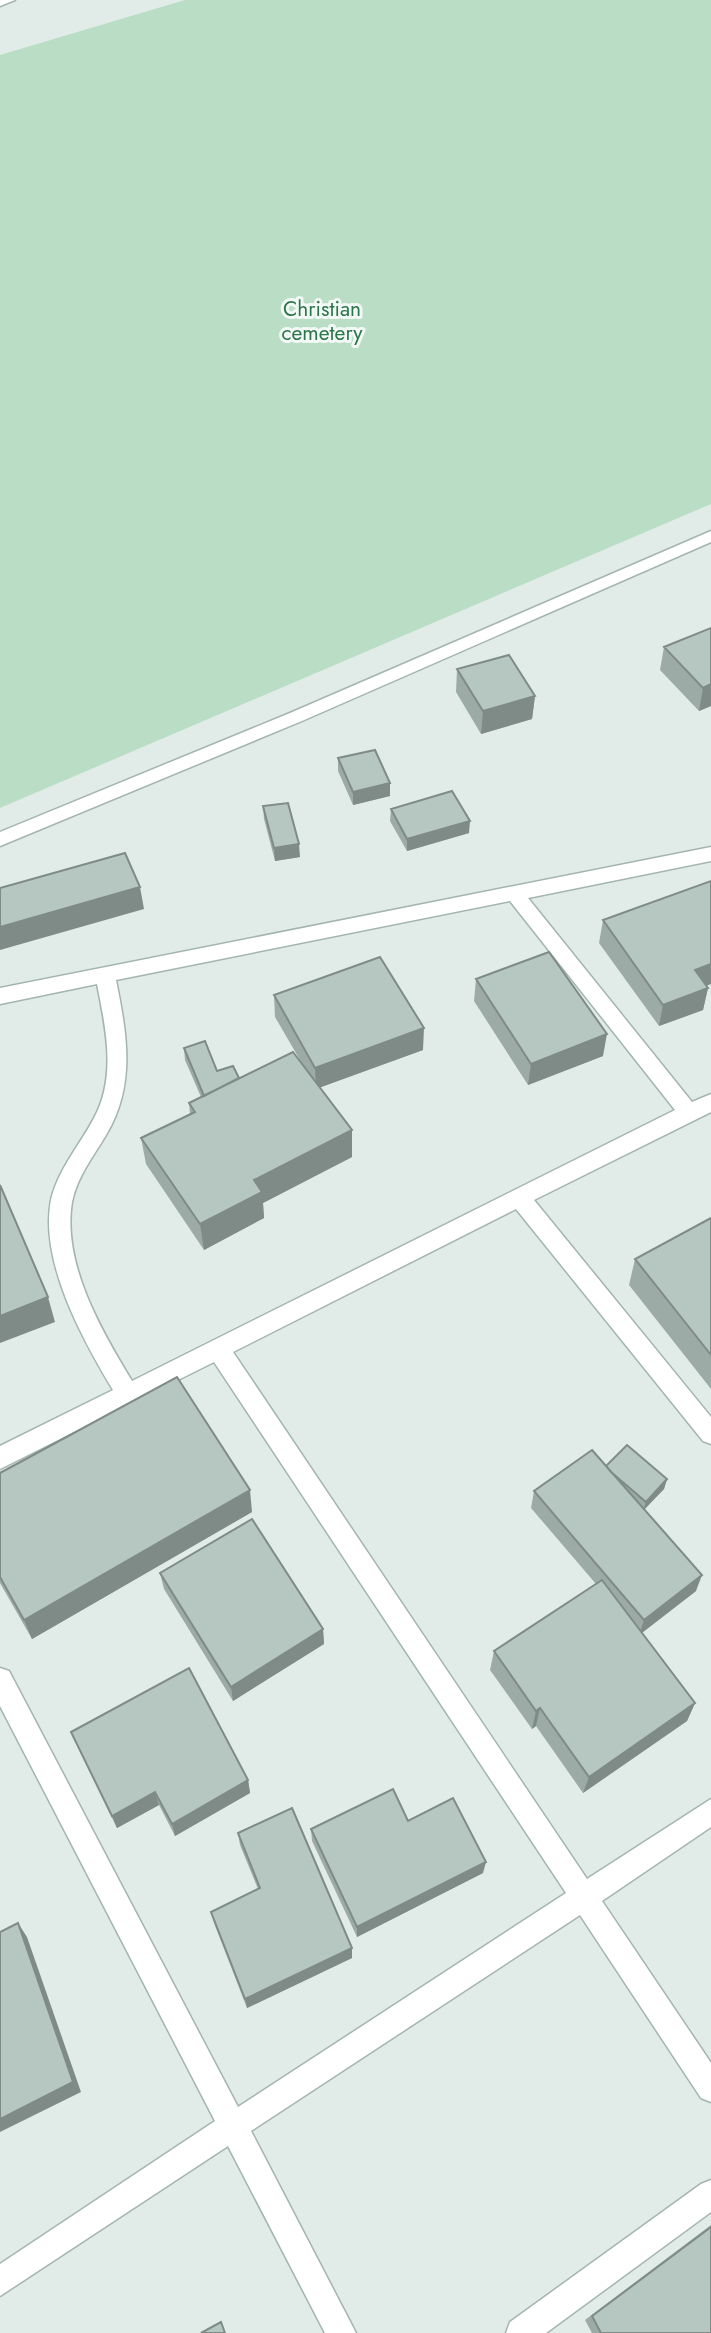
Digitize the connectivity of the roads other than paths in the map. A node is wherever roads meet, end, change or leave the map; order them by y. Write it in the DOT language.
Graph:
graph roads {
  1 [pos="9,0"];
  2 [pos="0,2"];
  3 [pos="708,542"];
  4 [pos="0,839"];
  5 [pos="711,854"];
  6 [pos="514,893"];
  7 [pos="105,975"];
  8 [pos="0,996"];
  9 [pos="711,1102"];
  10 [pos="689,1113"];
  11 [pos="519,1197"];
  12 [pos="218,1349"];
  13 [pos="127,1393"];
  14 [pos="711,1434"];
  15 [pos="0,1458"];
  16 [pos="0,1680"];
  17 [pos="711,1812"];
  18 [pos="586,1896"];
  19 [pos="711,2088"];
  20 [pos="232,2124"];
  21 [pos="711,2194"];
  22 [pos="0,2281"];
  23 [pos="341,2333"];
  24 [pos="521,2333"];
  1 -- 2 [label="street"];
  3 -- 4 [label="street"];
  5 -- 6 [label="street"];
  6 -- 7 [label="street"];
  6 -- 10 [label="street"];
  7 -- 8 [label="street"];
  7 -- 13 [label="street"];
  9 -- 10 [label="street"];
  10 -- 11 [label="street"];
  11 -- 12 [label="street"];
  11 -- 14 [label="street"];
  12 -- 13 [label="street"];
  12 -- 18 [label="street"];
  13 -- 15 [label="street"];
  16 -- 20 [label="street"];
  17 -- 18 [label="street"];
  18 -- 19 [label="street"];
  18 -- 20 [label="street"];
  20 -- 22 [label="street"];
  20 -- 23 [label="street"];
  21 -- 24 [label="street"];
}
